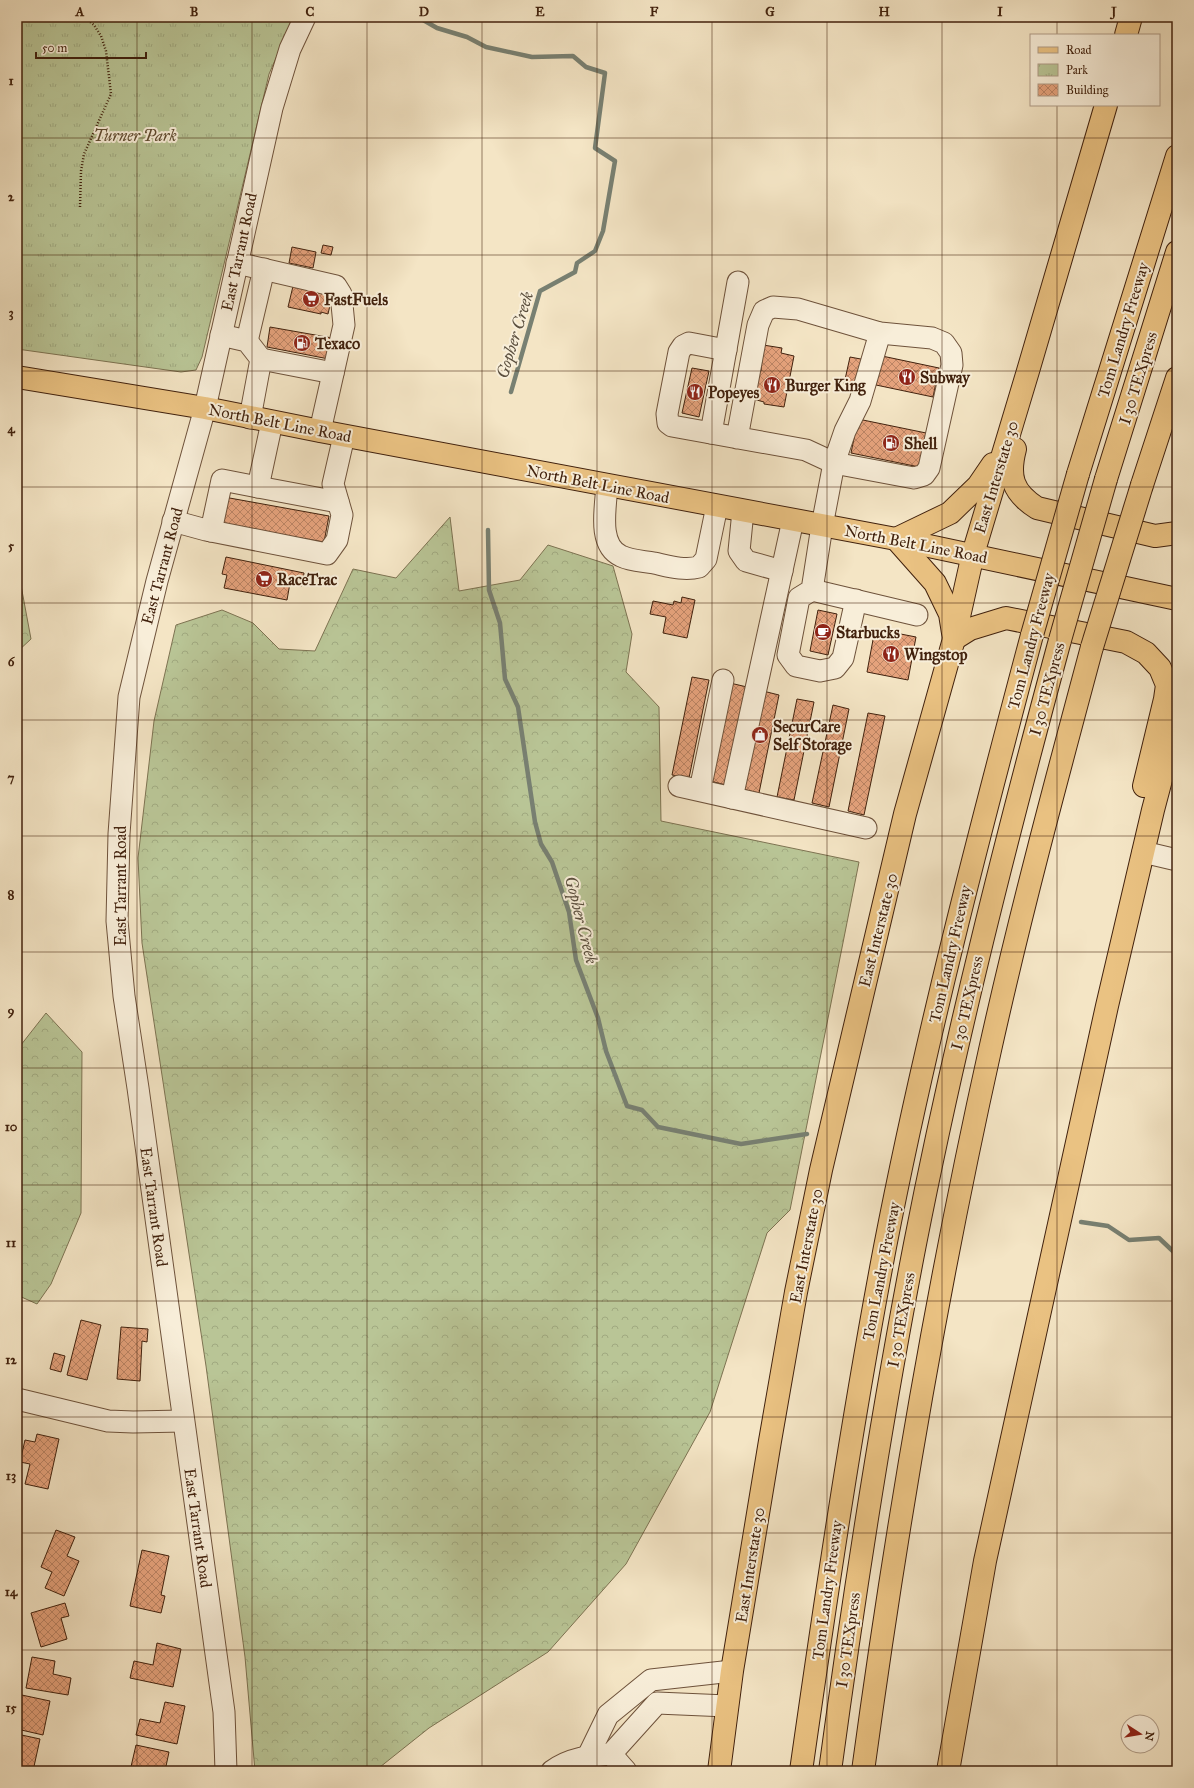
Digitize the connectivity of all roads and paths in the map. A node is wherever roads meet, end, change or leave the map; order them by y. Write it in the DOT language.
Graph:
graph roads {
  1 [pos="84,17"];
  2 [pos="305,17"];
  3 [pos="1131,17"];
  4 [pos="1126,34"];
  5 [pos="1106,106"];
  6 [pos="1177,156"];
  7 [pos="80,207"];
  8 [pos="1177,252"];
  9 [pos="236,262"];
  10 [pos="264,269"];
  11 [pos="738,282"];
  12 [pos="880,333"];
  13 [pos="221,334"];
  14 [pos="248,341"];
  15 [pos="726,350"];
  16 [pos="260,360"];
  17 [pos="1028,371"];
  18 [pos="333,373"];
  19 [pos="17,377"];
  20 [pos="1177,378"];
  21 [pos="205,408"];
  22 [pos="250,418"];
  23 [pos="272,422"];
  24 [pos="320,431"];
  25 [pos="711,433"];
  26 [pos="344,436"];
  27 [pos="737,438"];
  28 [pos="1005,446"];
  29 [pos="834,463"];
  30 [pos="608,485"];
  31 [pos="258,487"];
  32 [pos="338,502"];
  33 [pos="717,506"];
  34 [pos="743,511"];
  35 [pos="793,520"];
  36 [pos="174,522"];
  37 [pos="822,526"];
  38 [pos="211,531"];
  39 [pos="1177,534"];
  40 [pos="896,538"];
  41 [pos="973,554"];
  42 [pos="782,572"];
  43 [pos="806,594"];
  44 [pos="1177,599"];
  45 [pos="856,600"];
  46 [pos="917,614"];
  47 [pos="954,639"];
  48 [pos="723,680"];
  49 [pos="1177,719"];
  50 [pos="679,786"];
  51 [pos="700,790"];
  52 [pos="732,798"];
  53 [pos="1153,810"];
  54 [pos="866,828"];
  55 [pos="1143,852"];
  56 [pos="1177,860"];
  57 [pos="17,1399"];
  58 [pos="183,1421"];
  59 [pos="732,1672"];
  60 [pos="727,1706"];
  61 [pos="611,1754"];
  62 [pos="586,1763"];
  63 [pos="226,1771"];
  64 [pos="552,1771"];
  65 [pos="626,1771"];
  66 [pos="719,1771"];
  67 [pos="801,1771"];
  68 [pos="830,1771"];
  69 [pos="863,1771"];
  70 [pos="948,1771"];
  1 -- 7 [label="path"];
  2 -- 9 [label="street, East Tarrant Road"];
  3 -- 4 [label="main road"];
  5 -- 17 [label="main road, East Interstate 30"];
  6 -- 67 [label="main road, Tom Landry Freeway, bridge"];
  8 -- 68 [label="main road, I 30 TEXpress, bridge"];
  9 -- 10 [label="street"];
  9 -- 13 [label="street, East Tarrant Road"];
  10 -- 14 [label="street"];
  10 -- 18 [label="street"];
  11 -- 15 [label="street"];
  12 -- 27 [label="street"];
  12 -- 29 [label="street"];
  12 -- 29 [label="street"];
  13 -- 14 [label="street"];
  13 -- 21 [label="street, East Tarrant Road"];
  14 -- 16 [label="street"];
  15 -- 25 [label="street"];
  15 -- 25 [label="street"];
  16 -- 18 [label="street"];
  16 -- 22 [label="street"];
  17 -- 28 [label="main road, East Interstate 30"];
  17 -- 39 [label="main road"];
  18 -- 24 [label="street"];
  19 -- 21 [label="main road, North Belt Line Road"];
  20 -- 69 [label="main road, bridge"];
  21 -- 22 [label="main road, North Belt Line Road"];
  21 -- 36 [label="street, East Tarrant Road"];
  22 -- 23 [label="main road, North Belt Line Road"];
  23 -- 24 [label="main road, North Belt Line Road"];
  23 -- 31 [label="street"];
  24 -- 26 [label="main road, North Belt Line Road"];
  25 -- 27 [label="street"];
  26 -- 30 [label="main road, North Belt Line Road"];
  26 -- 32 [label="street"];
  27 -- 29 [label="street"];
  28 -- 40 [label="main road"];
  28 -- 41 [label="main road, East Interstate 30"];
  29 -- 37 [label="street"];
  30 -- 33 [label="main road, North Belt Line Road"];
  30 -- 33 [label="street"];
  31 -- 32 [label="street"];
  31 -- 38 [label="street"];
  32 -- 38 [label="street"];
  33 -- 34 [label="main road, North Belt Line Road"];
  34 -- 35 [label="main road, North Belt Line Road"];
  34 -- 42 [label="street"];
  35 -- 37 [label="main road, North Belt Line Road"];
  35 -- 42 [label="street"];
  36 -- 38 [label="street"];
  36 -- 58 [label="street, East Tarrant Road"];
  37 -- 40 [label="main road, North Belt Line Road"];
  37 -- 43 [label="street"];
  40 -- 41 [label="main road, North Belt Line Road"];
  40 -- 47 [label="main road"];
  41 -- 44 [label="main road, North Belt Line Road"];
  41 -- 47 [label="main road, East Interstate 30"];
  42 -- 52 [label="street"];
  43 -- 45 [label="street"];
  43 -- 45 [label="street"];
  45 -- 46 [label="street"];
  47 -- 53 [label="main road"];
  47 -- 59 [label="main road, East Interstate 30"];
  48 -- 51 [label="street"];
  49 -- 53 [label="main road"];
  50 -- 51 [label="street"];
  51 -- 52 [label="street"];
  52 -- 54 [label="street"];
  53 -- 55 [label="main road"];
  55 -- 56 [label="street"];
  55 -- 70 [label="main road"];
  57 -- 58 [label="street"];
  58 -- 63 [label="street, East Tarrant Road"];
  59 -- 60 [label="main road, East Interstate 30"];
  59 -- 62 [label="street"];
  60 -- 61 [label="street"];
  60 -- 66 [label="main road, East Interstate 30"];
  61 -- 62 [label="street"];
  61 -- 65 [label="street"];
  62 -- 64 [label="street"];
}
